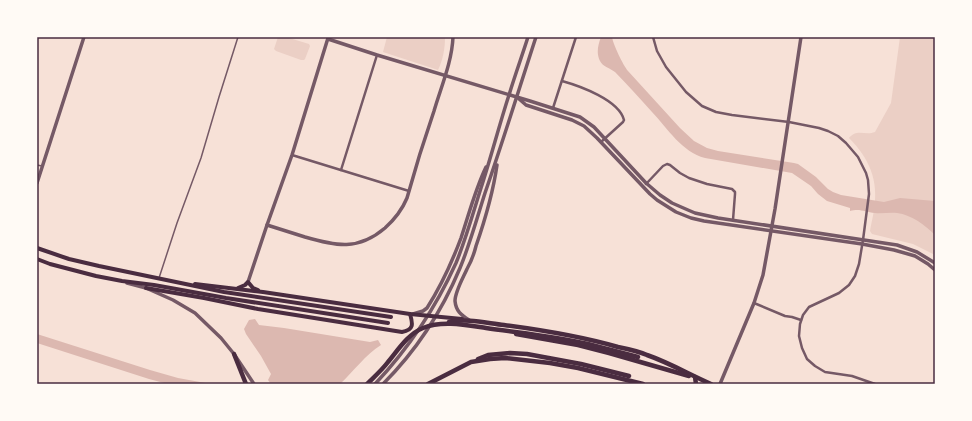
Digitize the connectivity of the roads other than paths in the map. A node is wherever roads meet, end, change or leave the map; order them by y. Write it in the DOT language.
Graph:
graph roads {
  1 [pos="38,37"];
  2 [pos="84,37"];
  3 [pos="238,37"];
  4 [pos="453,37"];
  5 [pos="528,37"];
  6 [pos="536,37"];
  7 [pos="576,37"];
  8 [pos="653,37"];
  9 [pos="801,37"];
  10 [pos="328,38"];
  11 [pos="37,40"];
  12 [pos="377,55"];
  13 [pos="445,75"];
  14 [pos="562,81"];
  15 [pos="509,95"];
  16 [pos="517,97"];
  17 [pos="553,108"];
  18 [pos="789,122"];
  19 [pos="605,138"];
  20 [pos="601,142"];
  21 [pos="292,154"];
  22 [pos="491,156"];
  23 [pos="498,156"];
  24 [pos="37,165"];
  25 [pos="42,166"];
  26 [pos="341,170"];
  27 [pos="37,183"];
  28 [pos="646,183"];
  29 [pos="642,187"];
  30 [pos="409,191"];
  31 [pos="733,220"];
  32 [pos="267,225"];
  33 [pos="772,228"];
  34 [pos="863,242"];
  35 [pos="37,248"];
  36 [pos="37,259"];
  37 [pos="935,263"];
  38 [pos="935,270"];
  39 [pos="159,278"];
  40 [pos="122,282"];
  41 [pos="177,282"];
  42 [pos="248,282"];
  43 [pos="146,288"];
  44 [pos="236,289"];
  45 [pos="260,291"];
  46 [pos="754,303"];
  47 [pos="410,314"];
  48 [pos="390,317"];
  49 [pos="801,320"];
  50 [pos="471,321"];
  51 [pos="388,323"];
  52 [pos="440,324"];
  53 [pos="485,328"];
  54 [pos="234,354"];
  55 [pos="638,357"];
  56 [pos="471,362"];
  57 [pos="629,376"];
  58 [pos="695,377"];
  59 [pos="246,384"];
  60 [pos="254,384"];
  61 [pos="368,384"];
  62 [pos="375,384"];
  63 [pos="383,384"];
  64 [pos="428,384"];
  65 [pos="643,384"];
  66 [pos="696,384"];
  67 [pos="711,384"];
  68 [pos="720,384"];
  69 [pos="875,384"];
  1 -- 11 [label="lane"];
  2 -- 25 [label="street"];
  3 -- 39 [label="lane"];
  4 -- 13 [label="street"];
  5 -- 15 [label="street"];
  6 -- 16 [label="street"];
  7 -- 14 [label="street"];
  8 -- 18 [label="street"];
  9 -- 18 [label="street"];
  10 -- 12 [label="street"];
  10 -- 21 [label="street"];
  12 -- 13 [label="street"];
  12 -- 26 [label="street"];
  13 -- 15 [label="street"];
  13 -- 30 [label="street"];
  14 -- 17 [label="street"];
  14 -- 19 [label="street"];
  15 -- 16 [label="street"];
  15 -- 22 [label="street"];
  16 -- 17 [label="street"];
  16 -- 20 [label="street"];
  16 -- 23 [label="street"];
  17 -- 19 [label="street"];
  18 -- 33 [label="street"];
  18 -- 34 [label="street"];
  19 -- 20 [label="street"];
  19 -- 28 [label="street"];
  20 -- 29 [label="street"];
  21 -- 26 [label="street"];
  21 -- 32 [label="street"];
  22 -- 47 [label="street"];
  22 -- 62 [label="street"];
  23 -- 50 [label="street"];
  23 -- 63 [label="street"];
  24 -- 25 [label="lane"];
  25 -- 27 [label="street"];
  26 -- 30 [label="street"];
  28 -- 29 [label="street"];
  28 -- 31 [label="street"];
  28 -- 31 [label="street"];
  29 -- 33 [label="street"];
  30 -- 32 [label="street"];
  31 -- 33 [label="street"];
  32 -- 42 [label="street"];
  33 -- 34 [label="street"];
  33 -- 46 [label="street"];
  34 -- 37 [label="street"];
  34 -- 38 [label="street"];
  34 -- 49 [label="street"];
  35 -- 39 [label="main road"];
  36 -- 40 [label="main road"];
  39 -- 41 [label="main road"];
  40 -- 43 [label="street"];
  40 -- 51 [label="main road"];
  41 -- 44 [label="main road"];
  41 -- 48 [label="main road"];
  42 -- 44 [label="main road"];
  42 -- 45 [label="main road"];
  43 -- 47 [label="main road"];
  43 -- 54 [label="street"];
  44 -- 45 [label="main road"];
  45 -- 47 [label="main road"];
  46 -- 49 [label="street"];
  46 -- 68 [label="street"];
  47 -- 50 [label="main road"];
  49 -- 69 [label="street"];
  50 -- 52 [label="main road"];
  50 -- 58 [label="main road"];
  52 -- 53 [label="main road"];
  52 -- 61 [label="main road"];
  53 -- 55 [label="main road"];
  53 -- 58 [label="main road"];
  54 -- 59 [label="main road"];
  54 -- 60 [label="street"];
  56 -- 57 [label="main road"];
  56 -- 64 [label="main road"];
  56 -- 65 [label="main road"];
  58 -- 66 [label="main road"];
  58 -- 67 [label="main road"];
}
